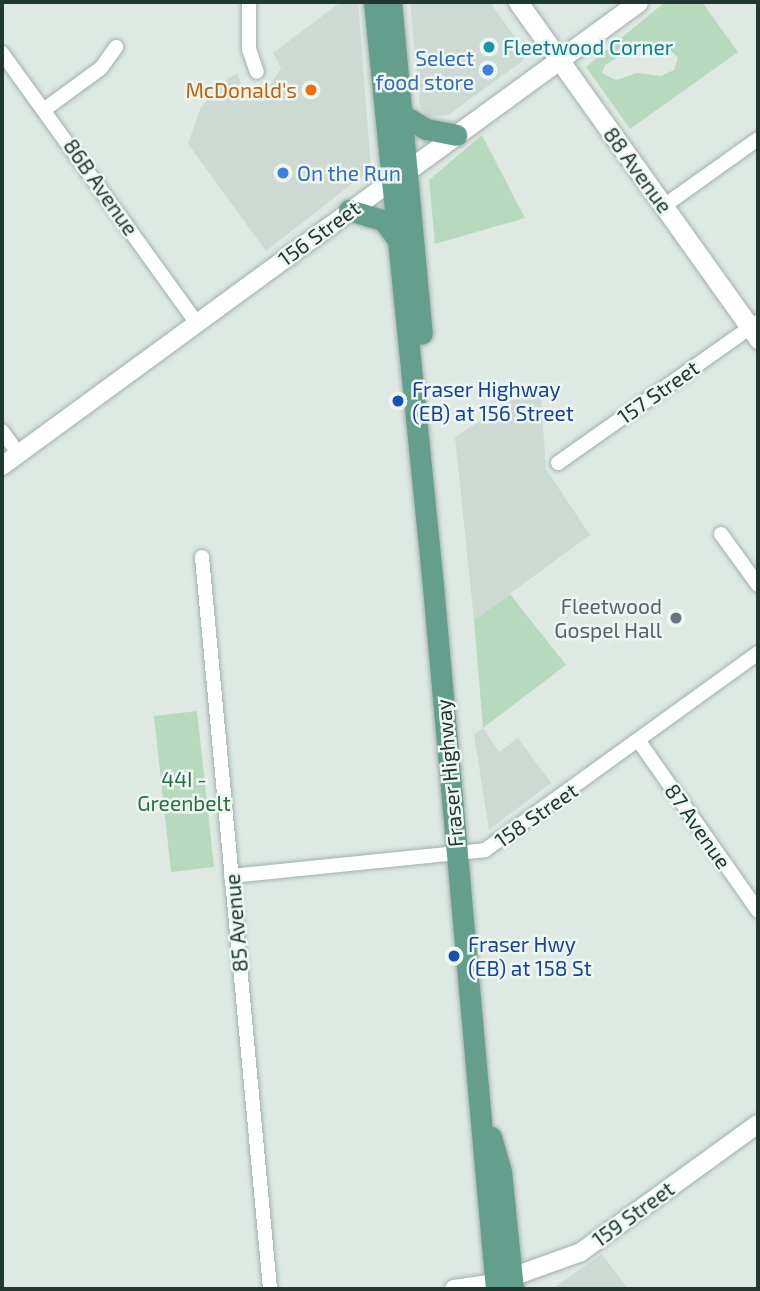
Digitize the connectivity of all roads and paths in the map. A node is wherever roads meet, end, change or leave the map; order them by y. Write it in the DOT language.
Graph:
graph roads {
  1 [pos="250,2"];
  2 [pos="374,2"];
  3 [pos="391,2"];
  4 [pos="518,2"];
  5 [pos="638,2"];
  6 [pos="116,47"];
  7 [pos="558,59"];
  8 [pos="4,62"];
  9 [pos="257,72"];
  10 [pos="45,109"];
  11 [pos="401,114"];
  12 [pos="456,135"];
  13 [pos="758,139"];
  14 [pos="400,175"];
  15 [pos="664,206"];
  16 [pos="349,210"];
  17 [pos="399,244"];
  18 [pos="197,323"];
  19 [pos="756,330"];
  20 [pos="2,431"];
  21 [pos="419,443"];
  22 [pos="19,454"];
  23 [pos="558,463"];
  24 [pos="2,467"];
  25 [pos="721,534"];
  26 [pos="202,556"];
  27 [pos="758,585"];
  28 [pos="758,653"];
  29 [pos="638,740"];
  30 [pos="456,854"];
  31 [pos="231,876"];
  32 [pos="758,911"];
  33 [pos="757,1127"];
  34 [pos="504,1285"];
  35 [pos="270,1289"];
  36 [pos="453,1289"];
  1 -- 9 [label="street"];
  2 -- 14 [label="main road, Fraser Highway"];
  3 -- 11 [label="main road, Fraser Highway"];
  4 -- 7 [label="main road, 88 Avenue"];
  5 -- 7 [label="main road, 156 Street"];
  6 -- 10 [label="street"];
  7 -- 12 [label="main road, 156 Street"];
  7 -- 15 [label="main road, 88 Avenue"];
  8 -- 10 [label="street, 86B Avenue"];
  10 -- 18 [label="street, 86B Avenue"];
  11 -- 12 [label="main road"];
  11 -- 14 [label="main road, Fraser Highway"];
  12 -- 14 [label="main road, 156 Street"];
  13 -- 15 [label="street"];
  14 -- 16 [label="street, 156 Street"];
  14 -- 17 [label="main road, Fraser Highway"];
  14 -- 21 [label="main road, Fraser Highway"];
  15 -- 19 [label="main road, 88 Avenue"];
  16 -- 17 [label="main road"];
  16 -- 18 [label="street, 156 Street"];
  17 -- 21 [label="main road, Fraser Highway"];
  18 -- 22 [label="street, 156 Street"];
  19 -- 23 [label="street, 157 Street"];
  20 -- 22 [label="street"];
  21 -- 30 [label="main road, Fraser Highway"];
  22 -- 24 [label="street, 156 Street"];
  25 -- 27 [label="street"];
  26 -- 31 [label="street, 85 Avenue"];
  28 -- 29 [label="street, 158 Street"];
  29 -- 30 [label="street, 158 Street"];
  29 -- 32 [label="street, 87 Avenue"];
  30 -- 31 [label="street, 158 Street"];
  30 -- 34 [label="main road, Fraser Highway"];
  31 -- 35 [label="street, 85 Avenue"];
  33 -- 34 [label="street, 159 Street"];
  34 -- 36 [label="street, 159 Street"];
}
